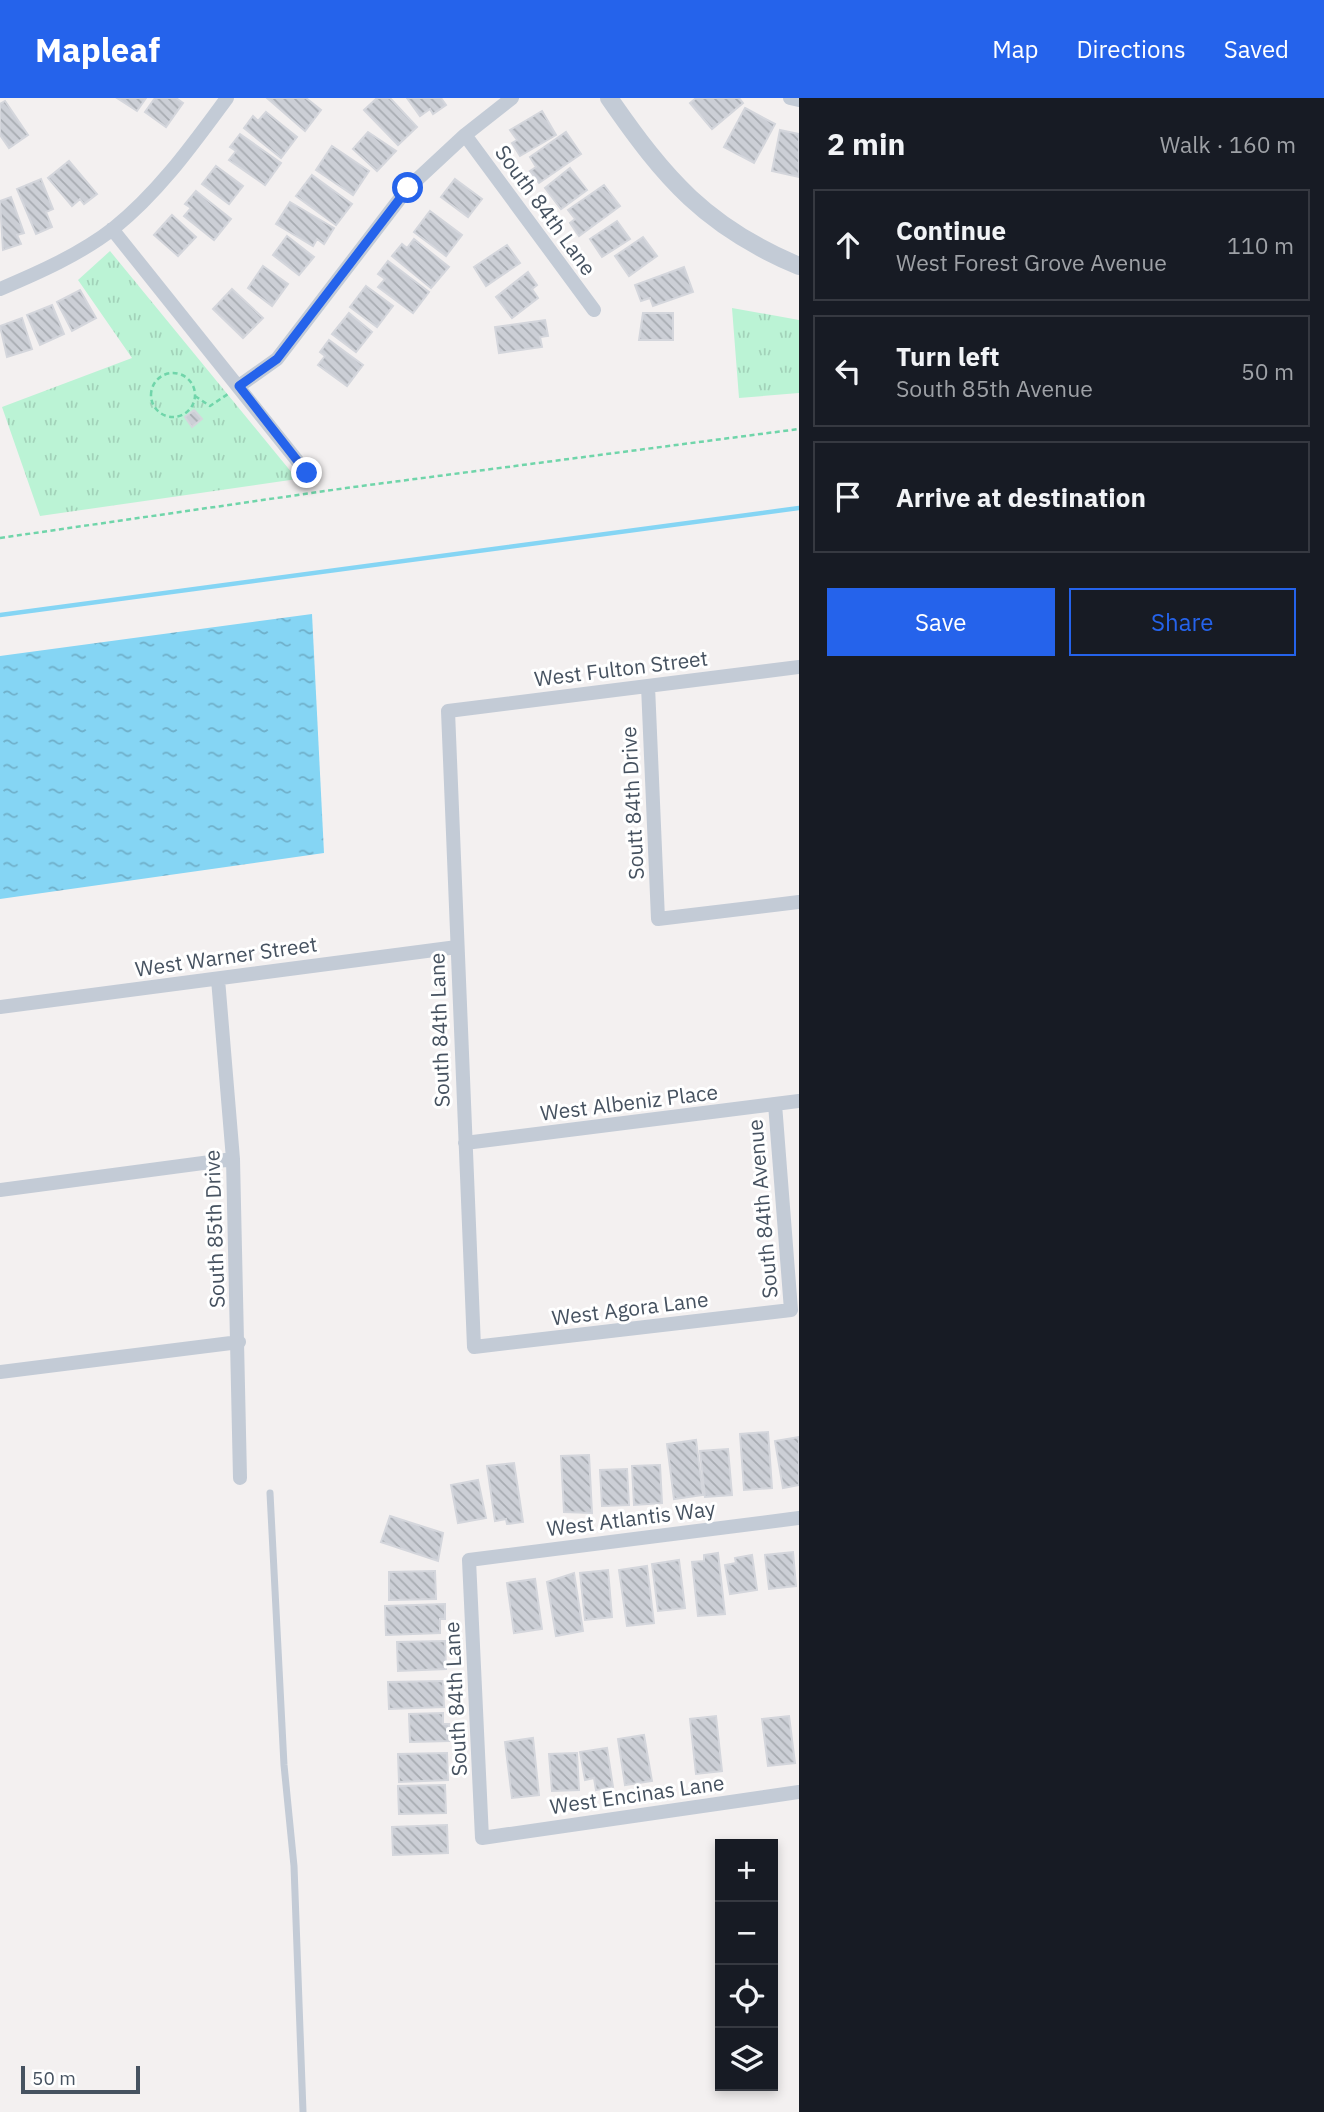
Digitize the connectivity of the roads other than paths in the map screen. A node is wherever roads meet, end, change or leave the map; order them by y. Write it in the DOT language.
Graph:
graph roads {
  1 [pos="227,98"];
  2 [pos="512,98"];
  3 [pos="610,98"];
  4 [pos="790,98"];
  5 [pos="799,100"];
  6 [pos="465,135"];
  7 [pos="113,229"];
  8 [pos="799,266"];
  9 [pos="0,289"];
  10 [pos="594,310"];
  11 [pos="239,386"];
  12 [pos="307,473"];
  13 [pos="799,667"];
  14 [pos="648,686"];
  15 [pos="447,711"];
  16 [pos="799,902"];
  17 [pos="457,947"];
  18 [pos="218,979"];
  19 [pos="0,1007"];
  20 [pos="799,1101"];
  21 [pos="775,1104"];
  22 [pos="465,1143"];
  23 [pos="233,1159"];
  24 [pos="0,1190"];
  25 [pos="791,1311"];
  26 [pos="239,1342"];
  27 [pos="474,1347"];
  28 [pos="0,1373"];
  29 [pos="240,1478"];
  30 [pos="270,1493"];
  31 [pos="799,1518"];
  32 [pos="469,1560"];
  33 [pos="799,1792"];
  34 [pos="482,1838"];
  35 [pos="303,2112"];
  1 -- 7 [label="street"];
  2 -- 6 [label="street"];
  3 -- 8 [label="street"];
  4 -- 5 [label="street"];
  6 -- 10 [label="street, South 84th Lane"];
  6 -- 11 [label="street"];
  7 -- 9 [label="street"];
  7 -- 11 [label="street"];
  11 -- 12 [label="street"];
  13 -- 14 [label="street, West Fulton Street"];
  14 -- 15 [label="street, West Fulton Street"];
  14 -- 16 [label="street, Soutt 84th Drive"];
  15 -- 17 [label="street, South 84th Lane"];
  17 -- 18 [label="street, West Warner Street"];
  17 -- 22 [label="street, South 84th Lane"];
  18 -- 19 [label="street, West Warner Street"];
  18 -- 23 [label="street, South 85th Drive"];
  20 -- 21 [label="street, West Albeniz Place"];
  21 -- 22 [label="street, West Albeniz Place"];
  21 -- 25 [label="street, South 84th Avenue"];
  22 -- 27 [label="street, South 84th Lane"];
  23 -- 24 [label="street"];
  23 -- 26 [label="street, South 85th Drive"];
  25 -- 27 [label="street, West Agora Lane"];
  26 -- 28 [label="street"];
  26 -- 29 [label="street, South 85th Drive"];
  30 -- 35 [label="lane"];
  31 -- 32 [label="street, West Atlantis Way"];
  32 -- 34 [label="street, South 84th Lane"];
  33 -- 34 [label="street, West Encinas Lane"];
}
